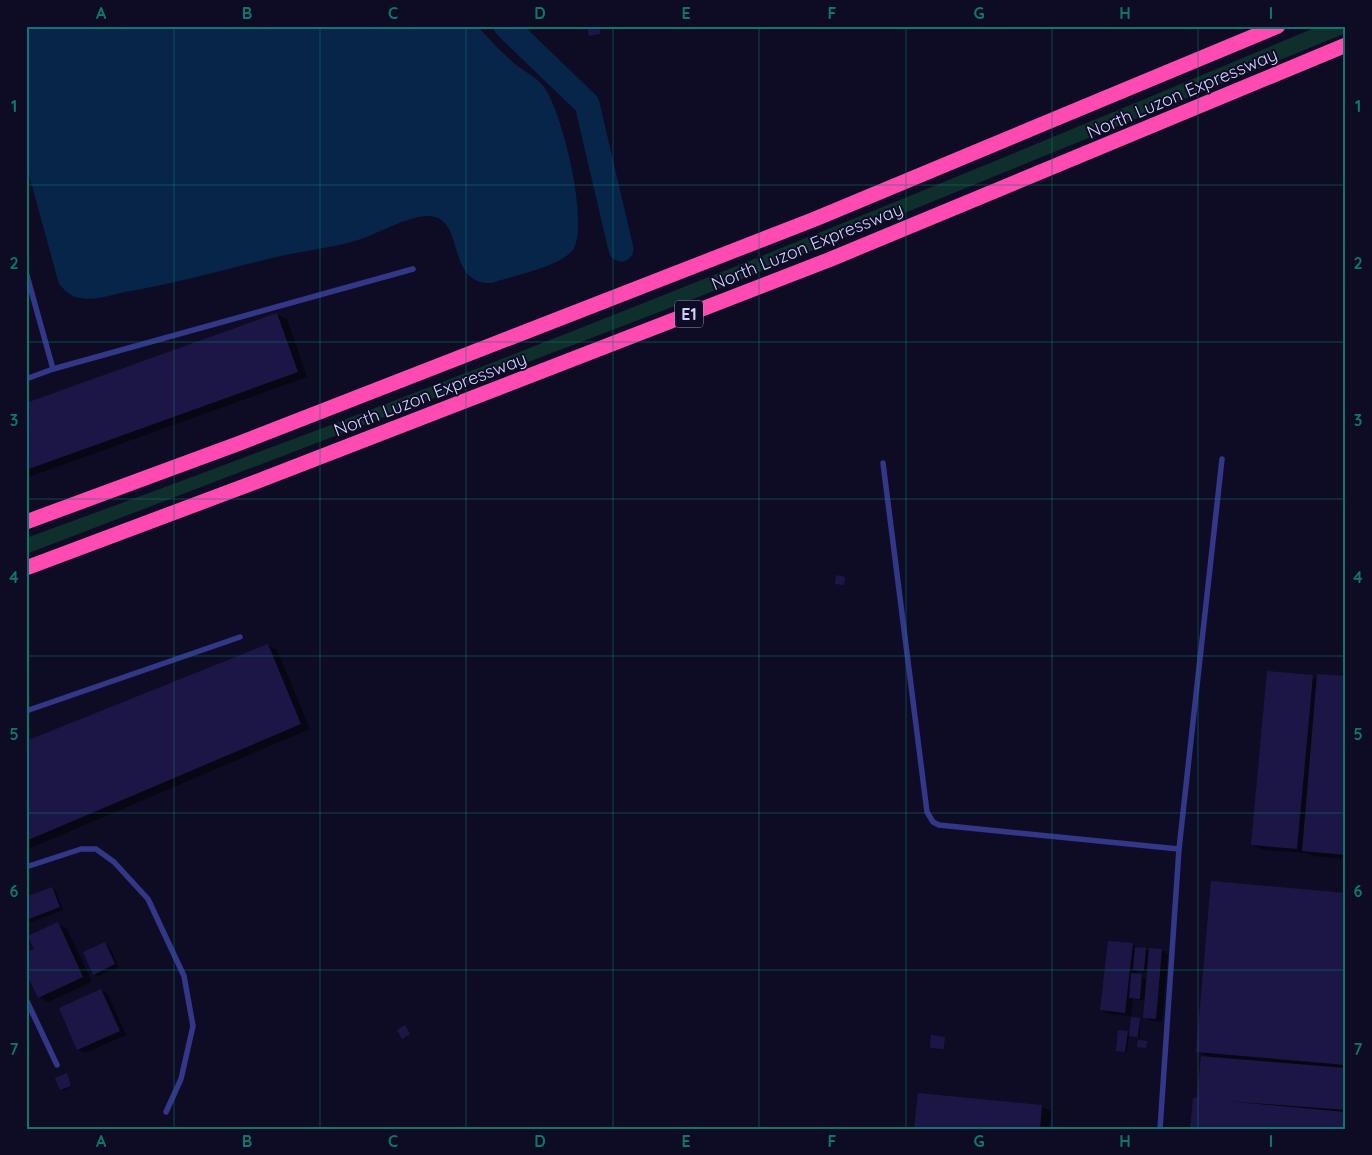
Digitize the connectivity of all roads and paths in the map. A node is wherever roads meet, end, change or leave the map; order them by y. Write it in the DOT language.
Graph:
graph roads {
  1 [pos="1278,26"];
  2 [pos="1346,45"];
  3 [pos="413,269"];
  4 [pos="26,272"];
  5 [pos="53,370"];
  6 [pos="26,380"];
  7 [pos="1222,459"];
  8 [pos="883,463"];
  9 [pos="26,522"];
  10 [pos="26,568"];
  11 [pos="240,638"];
  12 [pos="26,711"];
  13 [pos="1178,849"];
  14 [pos="26,867"];
  15 [pos="26,999"];
  16 [pos="56,1065"];
  17 [pos="166,1112"];
  18 [pos="1160,1129"];
  1 -- 9 [label="highway, North Luzon Expressway / E1"];
  2 -- 10 [label="highway, North Luzon Expressway / E1"];
  3 -- 5 [label="lane"];
  4 -- 5 [label="lane"];
  5 -- 6 [label="lane"];
  7 -- 13 [label="lane"];
  8 -- 13 [label="lane"];
  11 -- 12 [label="lane"];
  13 -- 18 [label="lane"];
  14 -- 17 [label="lane"];
  15 -- 16 [label="lane"];
}
